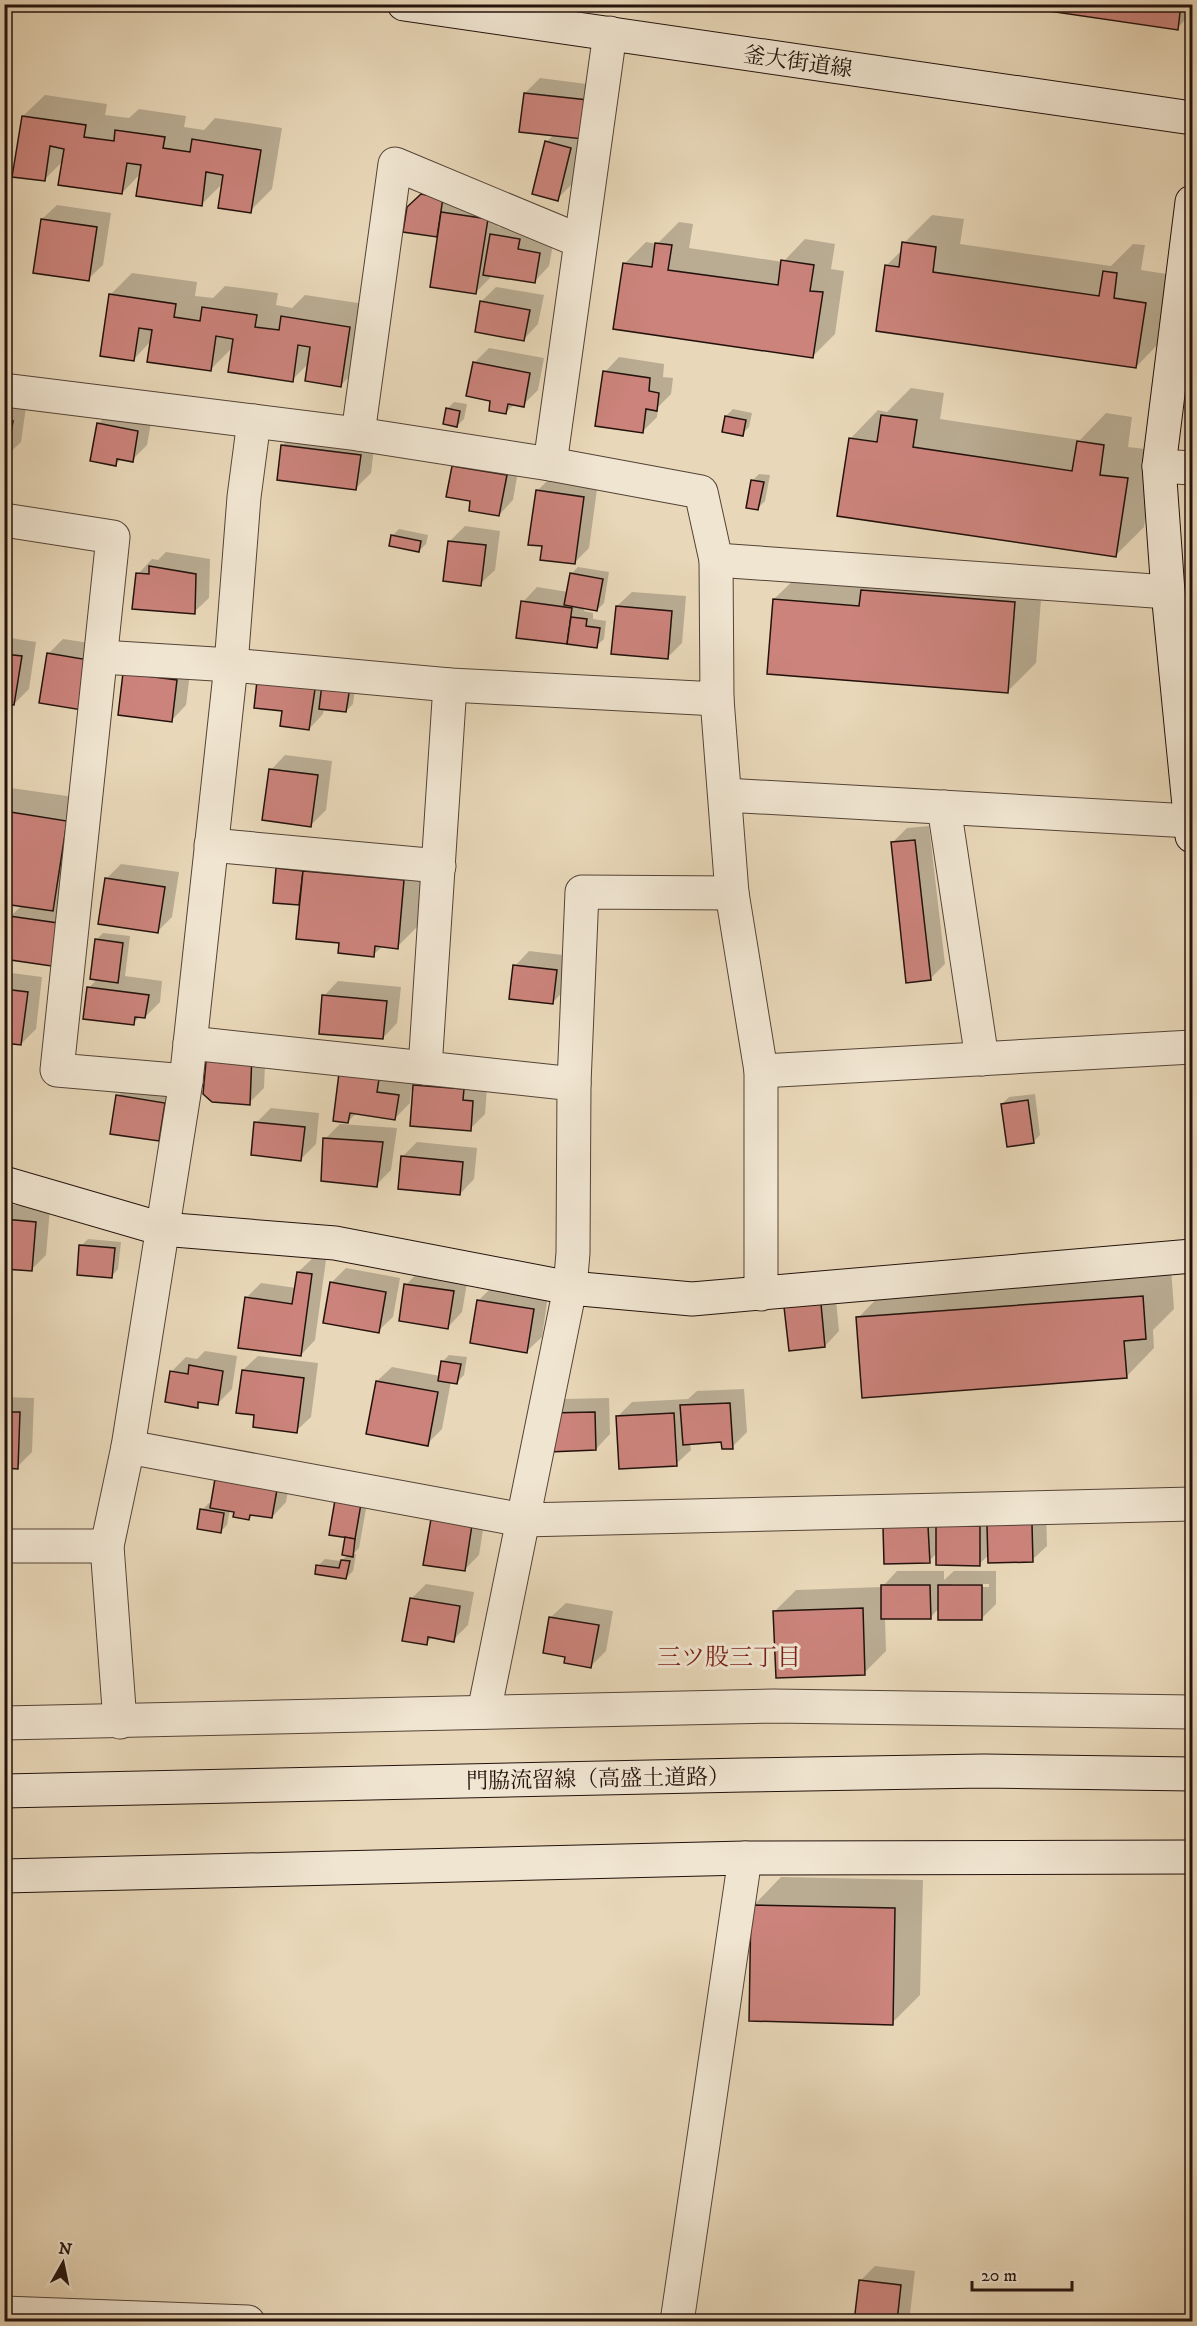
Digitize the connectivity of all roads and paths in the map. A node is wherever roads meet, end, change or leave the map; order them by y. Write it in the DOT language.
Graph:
graph roads {
  1 [pos="404,4"];
  2 [pos="610,33"];
  3 [pos="1192,118"];
  4 [pos="1192,202"];
  5 [pos="580,241"];
  6 [pos="1186,290"];
  7 [pos="4,390"];
  8 [pos="254,421"];
  9 [pos="358,434"];
  10 [pos="550,464"];
  11 [pos="1159,466"];
  12 [pos="1192,468"];
  13 [pos="4,520"];
  14 [pos="716,560"];
  15 [pos="1168,591"];
  16 [pos="101,657"];
  17 [pos="231,665"];
  18 [pos="450,685"];
  19 [pos="717,699"];
  20 [pos="1187,729"];
  21 [pos="725,795"];
  22 [pos="944,807"];
  23 [pos="1191,828"];
  24 [pos="211,845"];
  25 [pos="439,866"];
  26 [pos="732,893"];
  27 [pos="190,1043"];
  28 [pos="1192,1047"];
  29 [pos="982,1059"];
  30 [pos="425,1068"];
  31 [pos="761,1071"];
  32 [pos="186,1082"];
  33 [pos="574,1084"];
  34 [pos="4,1183"];
  35 [pos="162,1229"];
  36 [pos="1192,1256"];
  37 [pos="570,1288"];
  38 [pos="761,1293"];
  39 [pos="128,1447"];
  40 [pos="1192,1504"];
  41 [pos="523,1520"];
  42 [pos="4,1546"];
  43 [pos="107,1546"];
  44 [pos="484,1712"];
  45 [pos="1192,1712"];
  46 [pos="120,1722"];
  47 [pos="4,1723"];
  48 [pos="1192,1774"];
  49 [pos="4,1791"];
  50 [pos="1192,1857"];
  51 [pos="745,1858"];
  52 [pos="4,1876"];
  53 [pos="4,2313"];
  54 [pos="248,2322"];
  55 [pos="677,2322"];
  1 -- 2 [label="street, 釜大街道線"];
  2 -- 3 [label="street, 釜大街道線"];
  2 -- 5 [label="street"];
  4 -- 6 [label="street"];
  5 -- 9 [label="street"];
  5 -- 10 [label="street"];
  6 -- 11 [label="street"];
  7 -- 8 [label="street"];
  8 -- 9 [label="street"];
  8 -- 17 [label="street"];
  9 -- 10 [label="street"];
  10 -- 14 [label="street"];
  11 -- 12 [label="street"];
  11 -- 15 [label="street"];
  13 -- 16 [label="street"];
  14 -- 15 [label="street"];
  14 -- 19 [label="street"];
  15 -- 20 [label="street"];
  16 -- 17 [label="street"];
  16 -- 32 [label="street"];
  17 -- 18 [label="street"];
  17 -- 24 [label="street"];
  18 -- 19 [label="street"];
  18 -- 25 [label="street"];
  19 -- 21 [label="street"];
  20 -- 23 [label="street"];
  21 -- 22 [label="street"];
  21 -- 26 [label="street"];
  22 -- 23 [label="street"];
  22 -- 29 [label="street"];
  24 -- 25 [label="street"];
  24 -- 27 [label="street"];
  25 -- 30 [label="street"];
  26 -- 31 [label="street"];
  26 -- 33 [label="street"];
  27 -- 30 [label="street"];
  27 -- 32 [label="street"];
  28 -- 29 [label="street"];
  29 -- 31 [label="street"];
  30 -- 33 [label="street"];
  31 -- 38 [label="street"];
  32 -- 35 [label="street"];
  33 -- 37 [label="street"];
  34 -- 35 [label="street"];
  35 -- 37 [label="street"];
  35 -- 39 [label="street"];
  36 -- 38 [label="street"];
  37 -- 38 [label="street"];
  37 -- 41 [label="street"];
  39 -- 41 [label="street"];
  39 -- 43 [label="street"];
  40 -- 41 [label="street"];
  41 -- 44 [label="street"];
  42 -- 43 [label="street"];
  43 -- 46 [label="street"];
  44 -- 45 [label="street"];
  44 -- 46 [label="street"];
  46 -- 47 [label="street"];
  48 -- 49 [label="street, 門脇流留線（高盛土道路）"];
  50 -- 51 [label="street"];
  51 -- 52 [label="street"];
  51 -- 55 [label="street"];
  53 -- 54 [label="street"];
}
